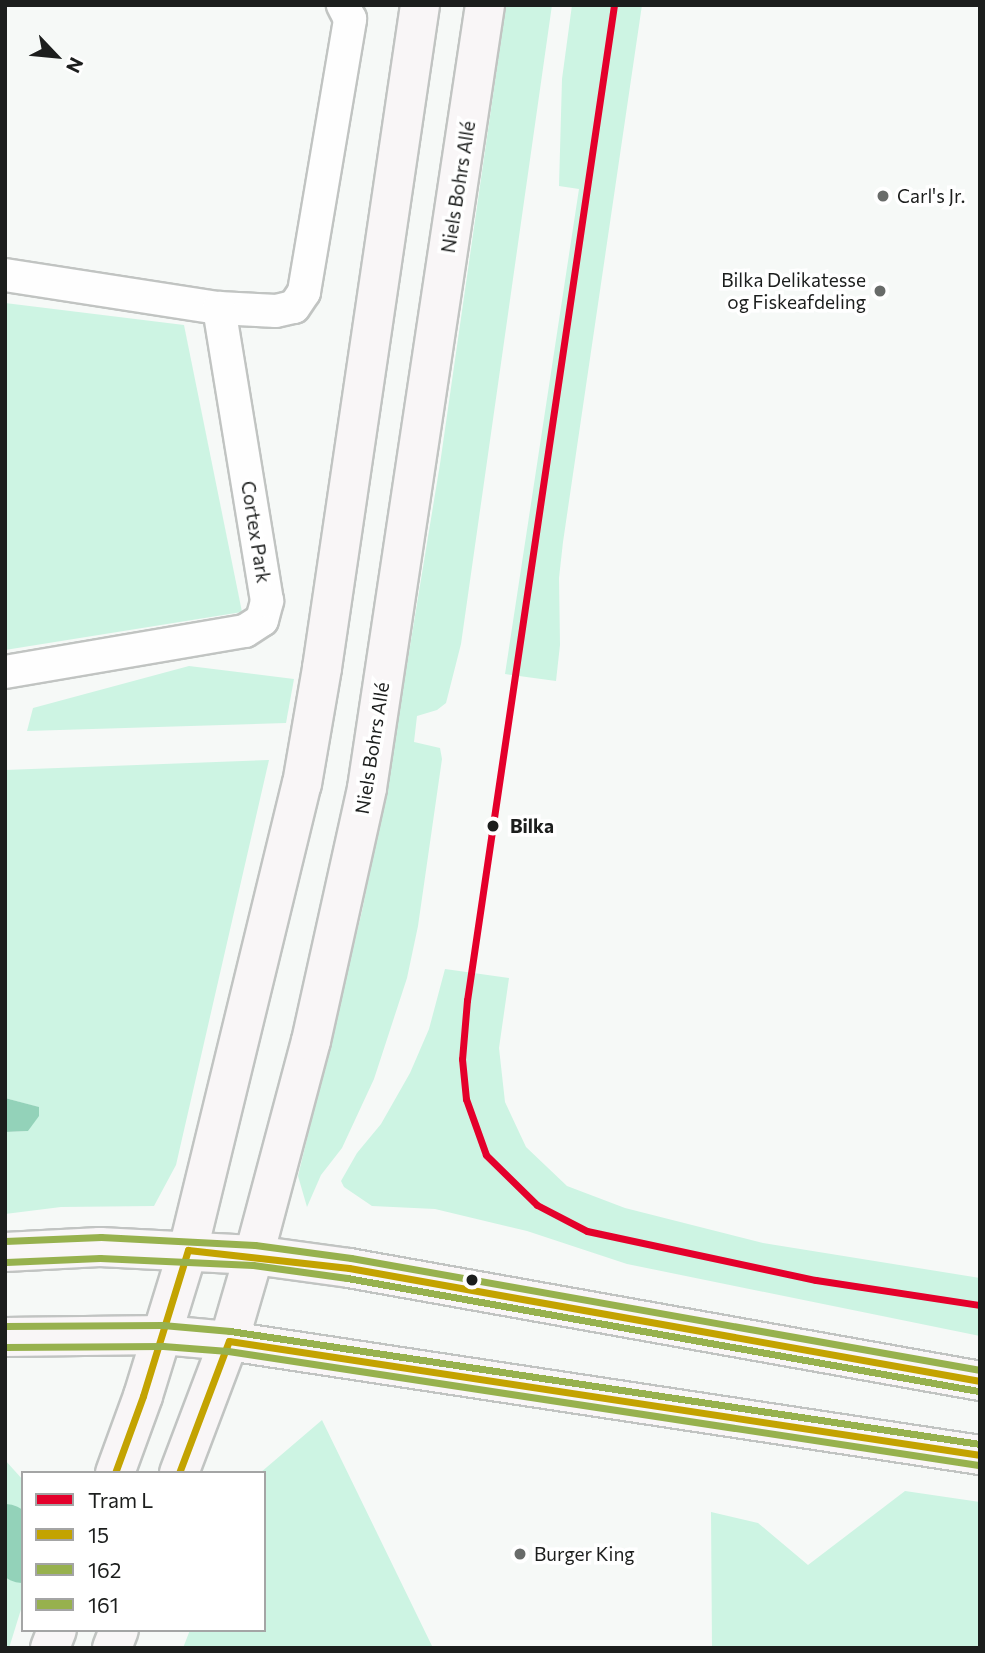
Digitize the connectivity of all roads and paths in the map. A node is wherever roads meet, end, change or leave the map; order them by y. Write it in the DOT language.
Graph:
graph roads {
  1 [pos="343,5"];
  2 [pos="485,5"];
  3 [pos="416,17"];
  4 [pos="5,275"];
  5 [pos="219,308"];
  6 [pos="5,672"];
  7 [pos="188,1250"];
  8 [pos="5,1252"];
  9 [pos="254,1255"];
  10 [pos="163,1335"];
  11 [pos="5,1337"];
  12 [pos="229,1341"];
  13 [pos="980,1381"];
  14 [pos="980,1455"];
  15 [pos="116,1471"];
  16 [pos="180,1471"];
  1 -- 5 [label="street"];
  2 -- 9 [label="street, Niels Bohrs Allé"];
  3 -- 7 [label="street"];
  4 -- 5 [label="street"];
  5 -- 6 [label="street, Cortex Park"];
  7 -- 8 [label="street"];
  7 -- 9 [label="street"];
  7 -- 10 [label="street"];
  9 -- 12 [label="street, Niels Bohrs Allé"];
  9 -- 13 [label="street"];
  10 -- 11 [label="street"];
  10 -- 12 [label="street"];
  10 -- 15 [label="street"];
  12 -- 14 [label="street"];
  12 -- 16 [label="street, Niels Bohrs Allé"];
}
